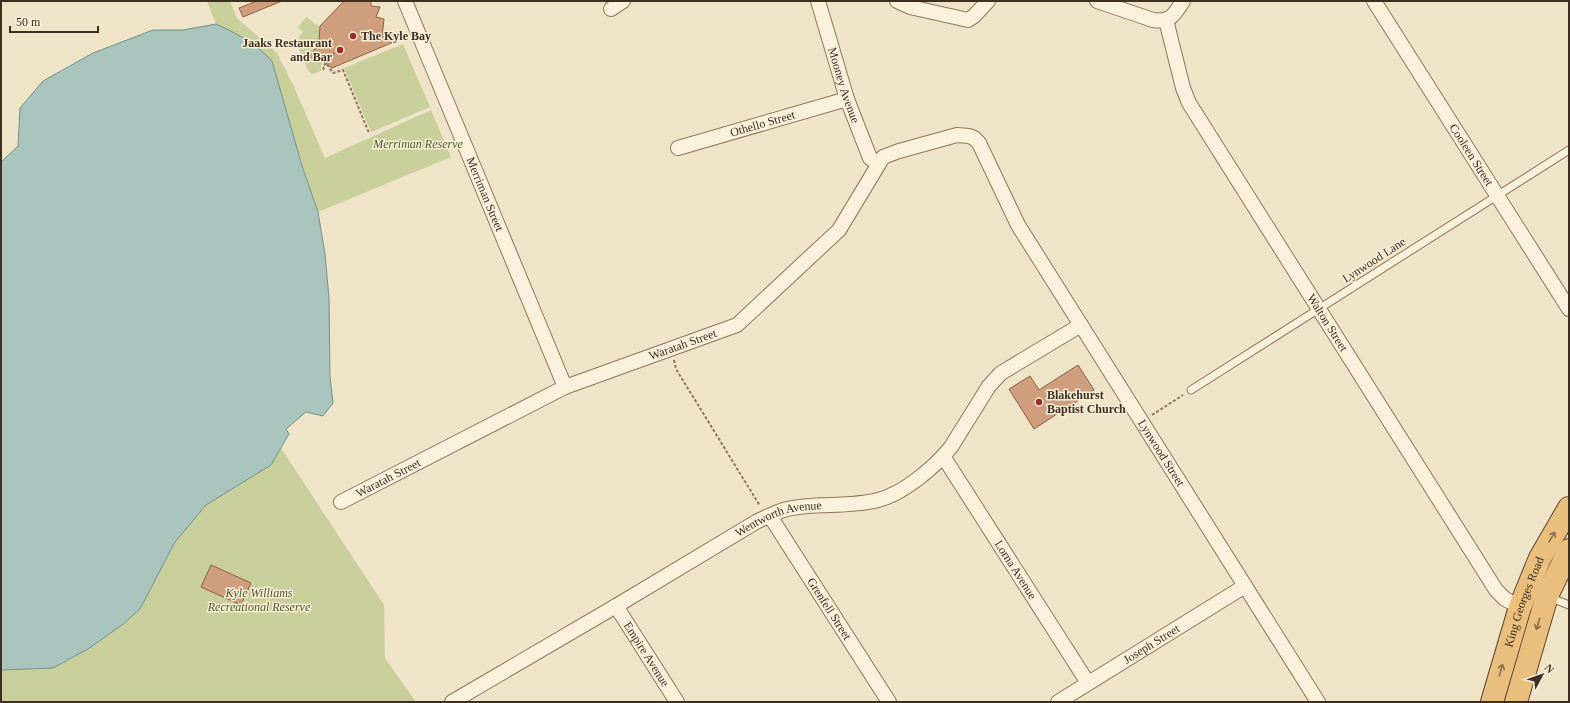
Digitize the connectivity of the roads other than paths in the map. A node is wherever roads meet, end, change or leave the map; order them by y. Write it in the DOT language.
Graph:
graph roads {
  1 [pos="405,1"];
  2 [pos="623,1"];
  3 [pos="818,1"];
  4 [pos="896,1"];
  5 [pos="988,1"];
  6 [pos="1097,1"];
  7 [pos="1183,1"];
  8 [pos="1374,1"];
  9 [pos="611,8"];
  10 [pos="1166,20"];
  11 [pos="847,99"];
  12 [pos="974,138"];
  13 [pos="678,148"];
  14 [pos="1569,150"];
  15 [pos="878,164"];
  16 [pos="1496,195"];
  17 [pos="1319,309"];
  18 [pos="1569,309"];
  19 [pos="1081,325"];
  20 [pos="565,387"];
  21 [pos="1191,390"];
  22 [pos="943,456"];
  23 [pos="341,502"];
  24 [pos="1569,508"];
  25 [pos="770,516"];
  26 [pos="1569,550"];
  27 [pos="1245,586"];
  28 [pos="1547,596"];
  29 [pos="1569,605"];
  30 [pos="616,606"];
  31 [pos="1520,607"];
  32 [pos="1088,683"];
  33 [pos="452,702"];
  34 [pos="677,702"];
  35 [pos="889,702"];
  36 [pos="1058,702"];
  37 [pos="1318,702"];
  38 [pos="1492,702"];
  39 [pos="1516,702"];
  1 -- 20 [label="street, Merriman Street"];
  2 -- 9 [label="street"];
  3 -- 11 [label="street, Mooney Avenue"];
  4 -- 5 [label="street"];
  6 -- 10 [label="street"];
  7 -- 10 [label="street"];
  8 -- 16 [label="street, Cooleen Street"];
  10 -- 17 [label="street, Walton Street"];
  11 -- 13 [label="street, Othello Street"];
  11 -- 15 [label="street, Mooney Avenue"];
  12 -- 15 [label="street, Waratah Street"];
  12 -- 19 [label="street, Lynwood Street"];
  14 -- 16 [label="lane, Lynwood Lane"];
  15 -- 20 [label="street, Waratah Street"];
  16 -- 17 [label="lane, Lynwood Lane"];
  16 -- 18 [label="street, Cooleen Street"];
  17 -- 21 [label="lane, Lynwood Lane"];
  17 -- 31 [label="street, Walton Street"];
  19 -- 22 [label="street, Wentworth Avenue"];
  19 -- 27 [label="street, Lynwood Street"];
  20 -- 23 [label="street, Waratah Street"];
  22 -- 25 [label="street, Wentworth Avenue"];
  22 -- 32 [label="street, Lorna Avenue"];
  31 -- 24 [label="highway, King Georges Road, one-way"];
  25 -- 30 [label="street, Wentworth Avenue"];
  25 -- 35 [label="street, Grenfell Street"];
  26 -- 28 [label="highway, King Georges Road"];
  27 -- 32 [label="street, Joseph Street"];
  27 -- 37 [label="street, Lynwood Street"];
  28 -- 29 [label="lane"];
  28 -- 39 [label="highway, King Georges Road, one-way"];
  30 -- 33 [label="street, Wentworth Avenue"];
  30 -- 34 [label="street, Empire Avenue"];
  38 -- 31 [label="highway, King Georges Road, one-way"];
  32 -- 36 [label="street, Joseph Street"];
}
